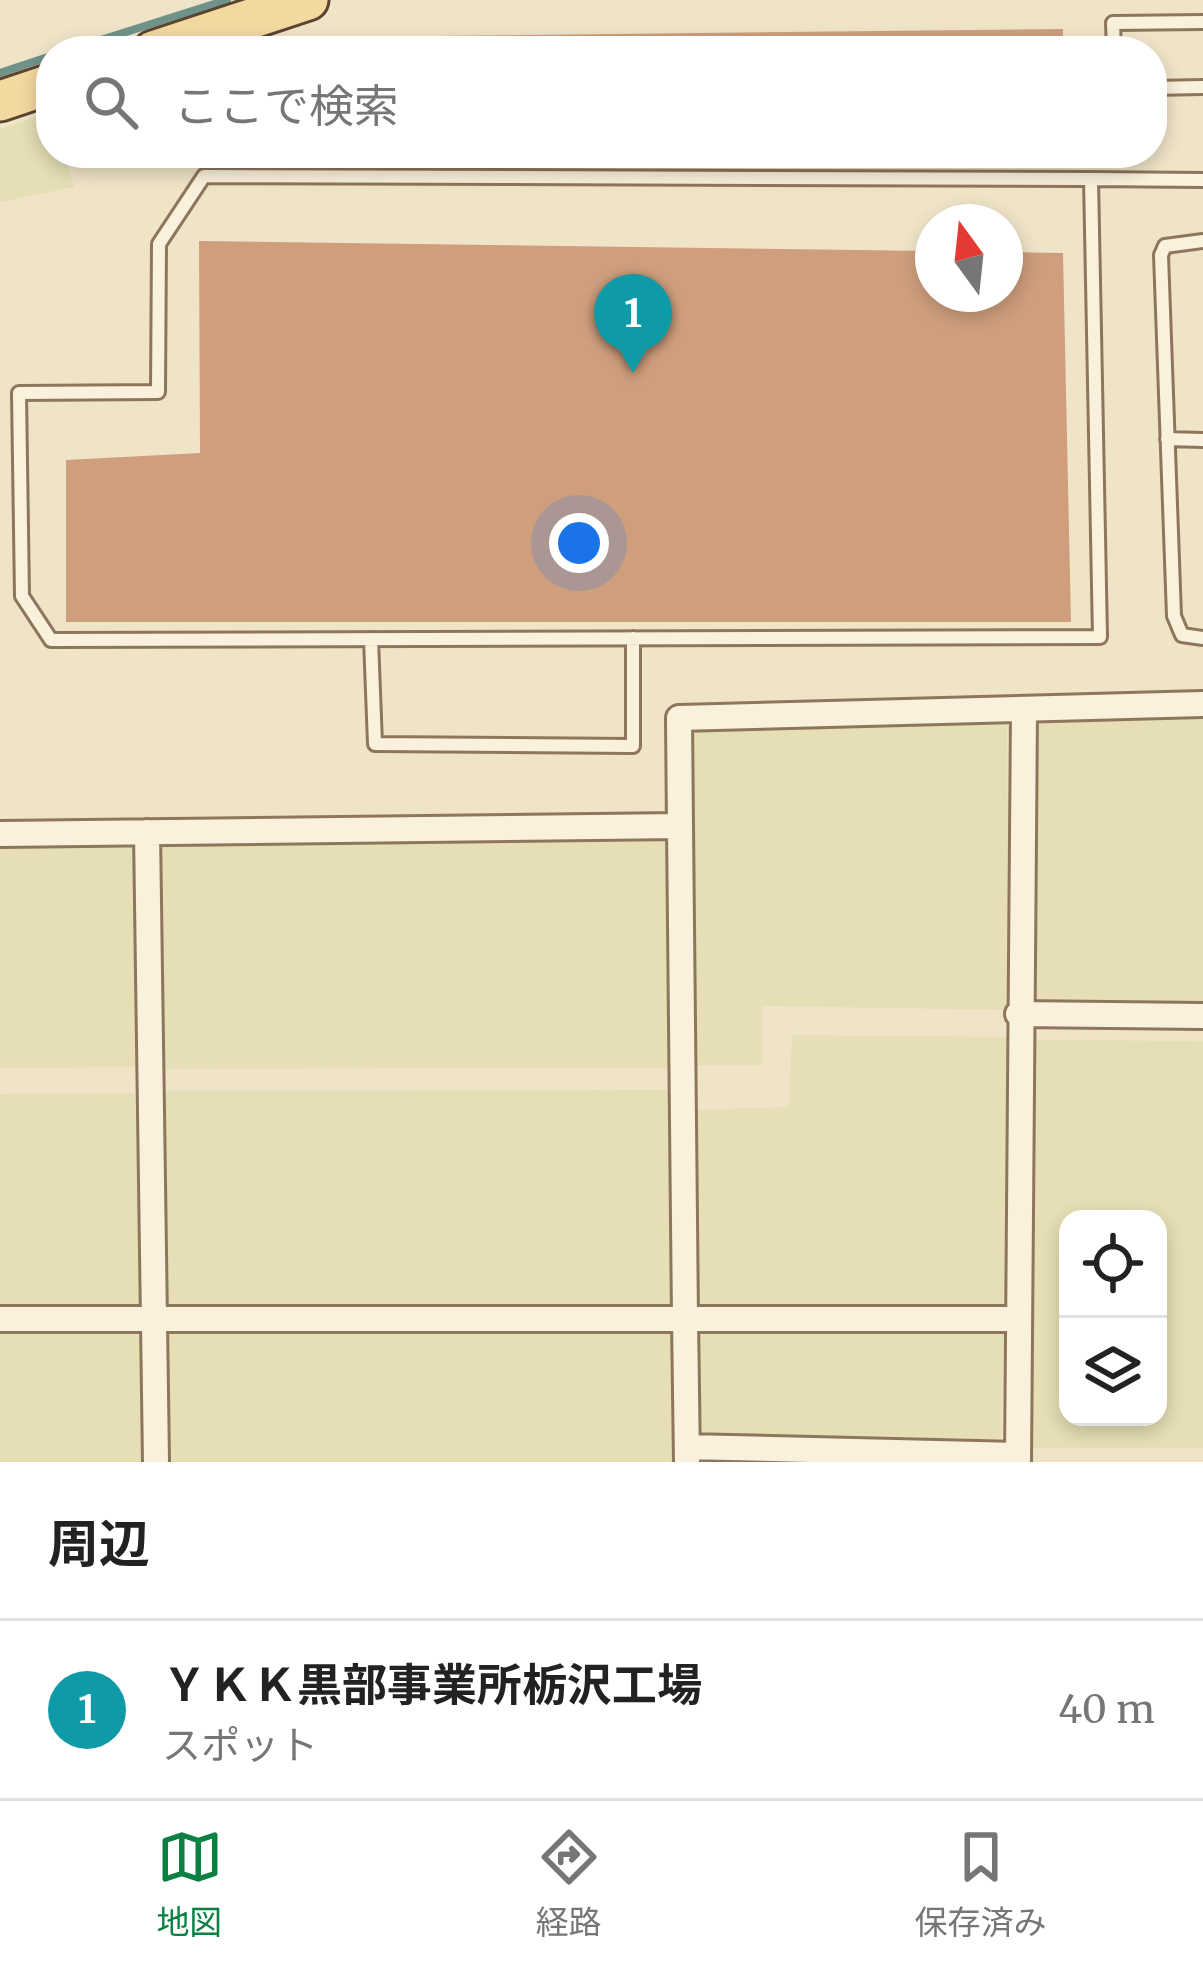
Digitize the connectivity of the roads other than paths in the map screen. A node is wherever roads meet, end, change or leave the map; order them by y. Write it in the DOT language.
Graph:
graph roads {
  1 [pos="308,0"];
  2 [pos="1203,22"];
  3 [pos="199,36"];
  4 [pos="1113,36"];
  5 [pos="1203,87"];
  6 [pos="1167,88"];
  7 [pos="36,89"];
  8 [pos="0,101"];
  9 [pos="1091,178"];
  10 [pos="1203,180"];
  11 [pos="1203,241"];
  12 [pos="1167,439"];
  13 [pos="1203,440"];
  14 [pos="633,638"];
  15 [pos="1203,638"];
  16 [pos="371,639"];
  17 [pos="1203,704"];
  18 [pos="1024,712"];
  19 [pos="680,826"];
  20 [pos="147,832"];
  21 [pos="0,834"];
  22 [pos="1018,1014"];
  23 [pos="1203,1016"];
  24 [pos="155,1318"];
  25 [pos="0,1319"];
  26 [pos="685,1319"];
  27 [pos="1018,1319"];
  28 [pos="687,1455"];
  29 [pos="1018,1459"];
  30 [pos="156,1462"];
  1 -- 3 [label="main road"];
  2 -- 4 [label="lane"];
  5 -- 6 [label="lane"];
  7 -- 8 [label="main road"];
  9 -- 10 [label="lane"];
  9 -- 14 [label="lane"];
  9 -- 16 [label="lane"];
  11 -- 12 [label="lane"];
  12 -- 13 [label="lane"];
  12 -- 15 [label="lane"];
  14 -- 16 [label="lane"];
  14 -- 16 [label="lane"];
  17 -- 18 [label="street"];
  18 -- 19 [label="street"];
  18 -- 22 [label="street"];
  19 -- 20 [label="street"];
  19 -- 26 [label="street"];
  20 -- 21 [label="street"];
  20 -- 24 [label="street"];
  22 -- 23 [label="street"];
  22 -- 27 [label="street"];
  24 -- 25 [label="street"];
  24 -- 26 [label="street"];
  24 -- 30 [label="street"];
  26 -- 27 [label="street"];
  26 -- 28 [label="street"];
  27 -- 29 [label="street"];
  28 -- 29 [label="street"];
}
